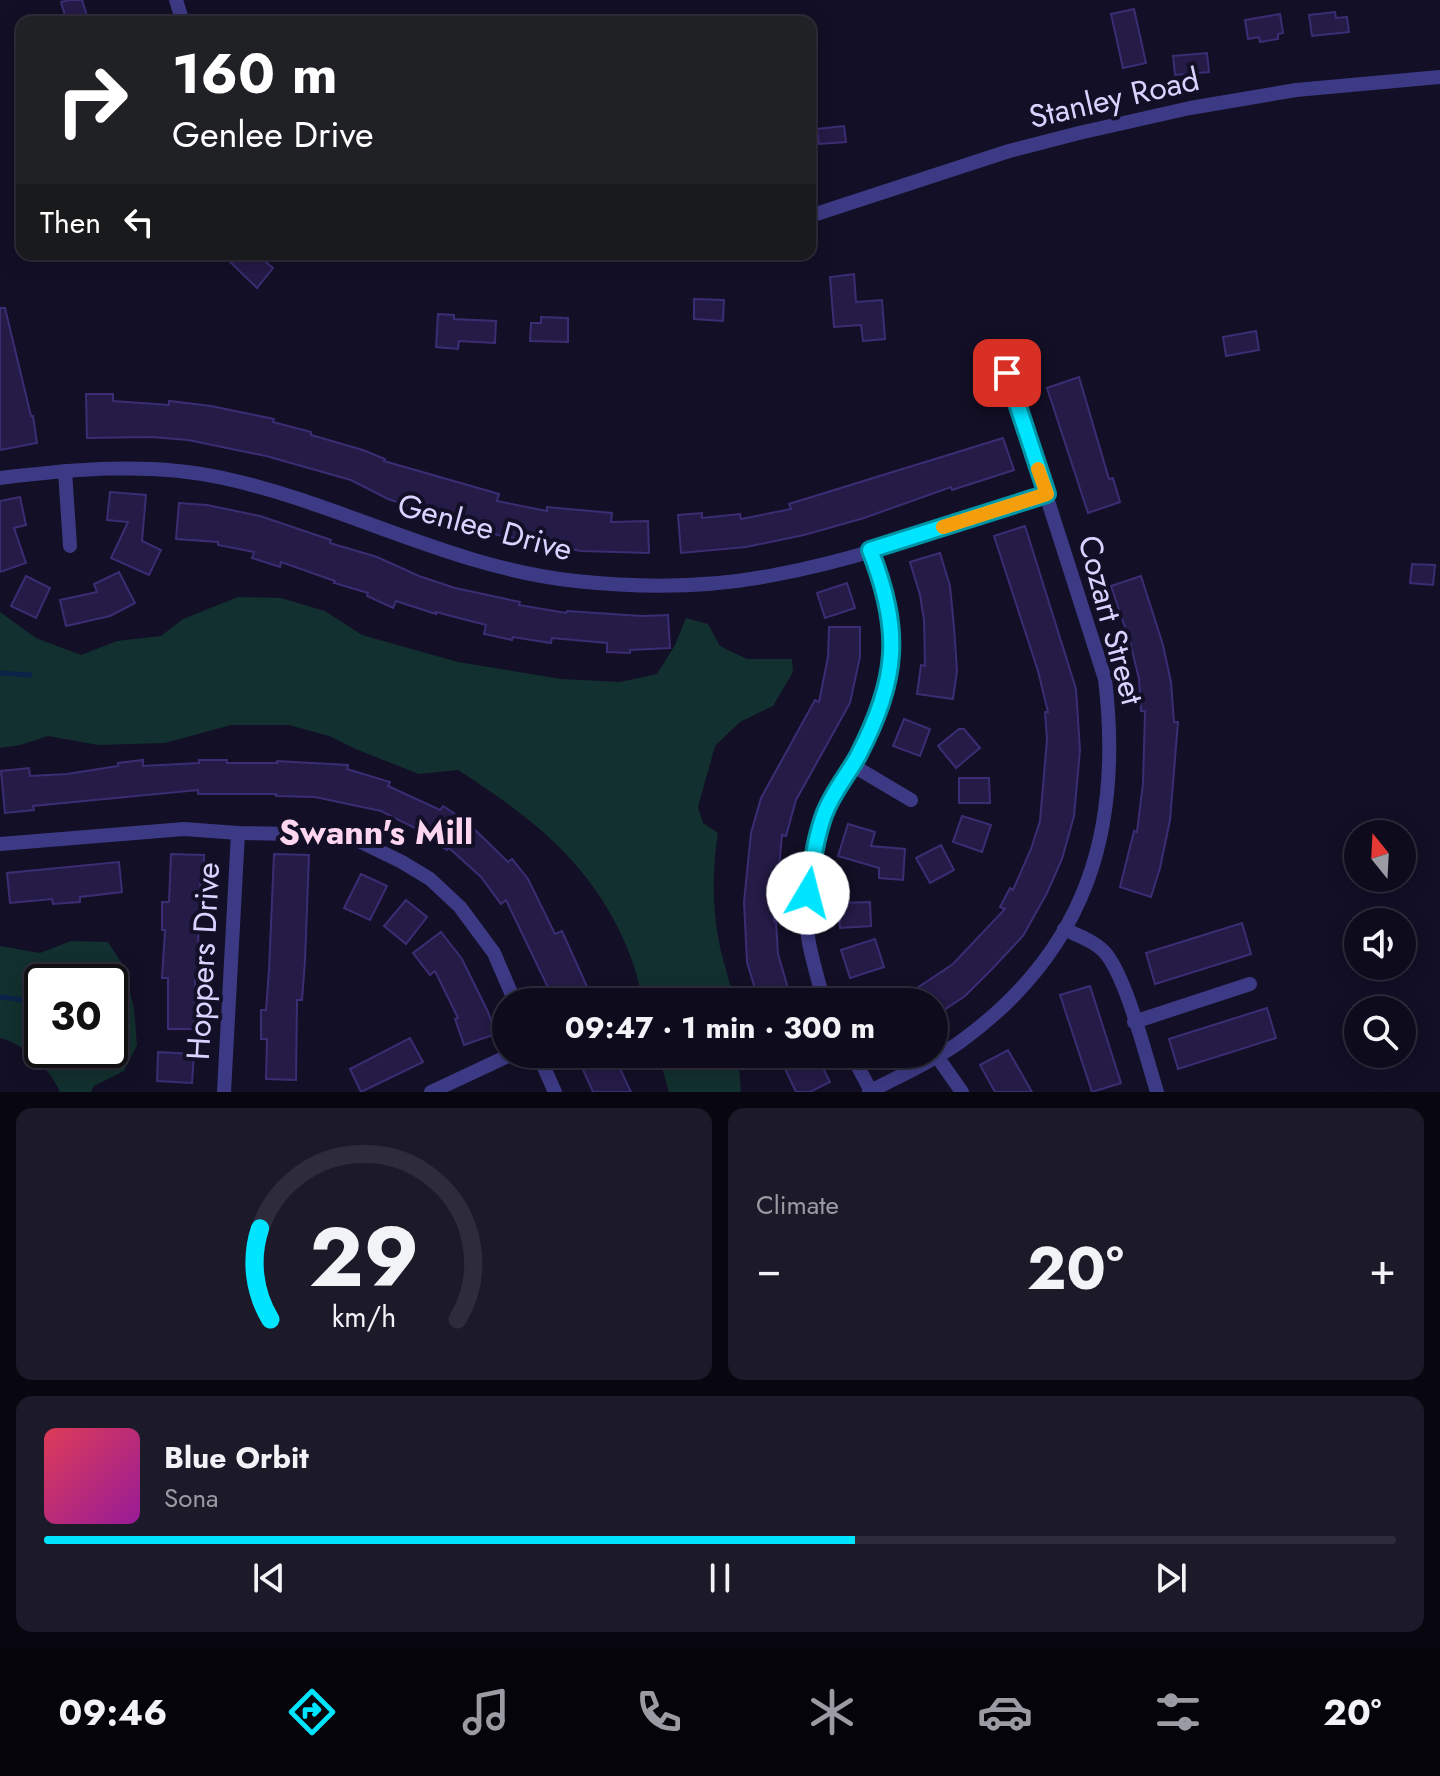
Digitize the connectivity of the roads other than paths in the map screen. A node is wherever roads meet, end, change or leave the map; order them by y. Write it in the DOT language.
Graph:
graph roads {
  1 [pos="1440,77"];
  2 [pos="816,214"];
  3 [pos="1007,373"];
  4 [pos="65,471"];
  5 [pos="0,478"];
  6 [pos="1047,494"];
  7 [pos="70,546"];
  8 [pos="870,550"];
  9 [pos="852,765"];
  10 [pos="911,800"];
  11 [pos="238,833"];
  12 [pos="0,844"];
  13 [pos="1064,929"];
  14 [pos="1250,984"];
  15 [pos="509,988"];
  16 [pos="821,988"];
  17 [pos="1134,1022"];
  18 [pos="948,1048"];
  19 [pos="492,1063"];
  20 [pos="544,1068"];
  21 [pos="858,1068"];
  22 [pos="913,1068"];
  23 [pos="945,1068"];
  24 [pos="224,1092"];
  25 [pos="431,1092"];
  26 [pos="555,1092"];
  27 [pos="870,1092"];
  28 [pos="962,1092"];
  29 [pos="1157,1092"];
  1 -- 2 [label="street, Stanley Road"];
  3 -- 6 [label="street, Cozart Street"];
  4 -- 5 [label="street, Genlee Drive"];
  4 -- 7 [label="street"];
  4 -- 8 [label="street, Genlee Drive"];
  6 -- 8 [label="street, Genlee Drive"];
  6 -- 13 [label="street, Cozart Street"];
  8 -- 9 [label="street"];
  9 -- 10 [label="street"];
  9 -- 16 [label="street"];
  11 -- 12 [label="street"];
  11 -- 15 [label="street"];
  11 -- 24 [label="street, Hoppers Drive"];
  13 -- 17 [label="street"];
  13 -- 18 [label="street, Cozart Street"];
  14 -- 17 [label="street"];
  17 -- 29 [label="street"];
  19 -- 25 [label="street"];
  20 -- 26 [label="street"];
  21 -- 27 [label="street"];
  22 -- 27 [label="street, Cozart Street"];
  23 -- 28 [label="street"];
}
